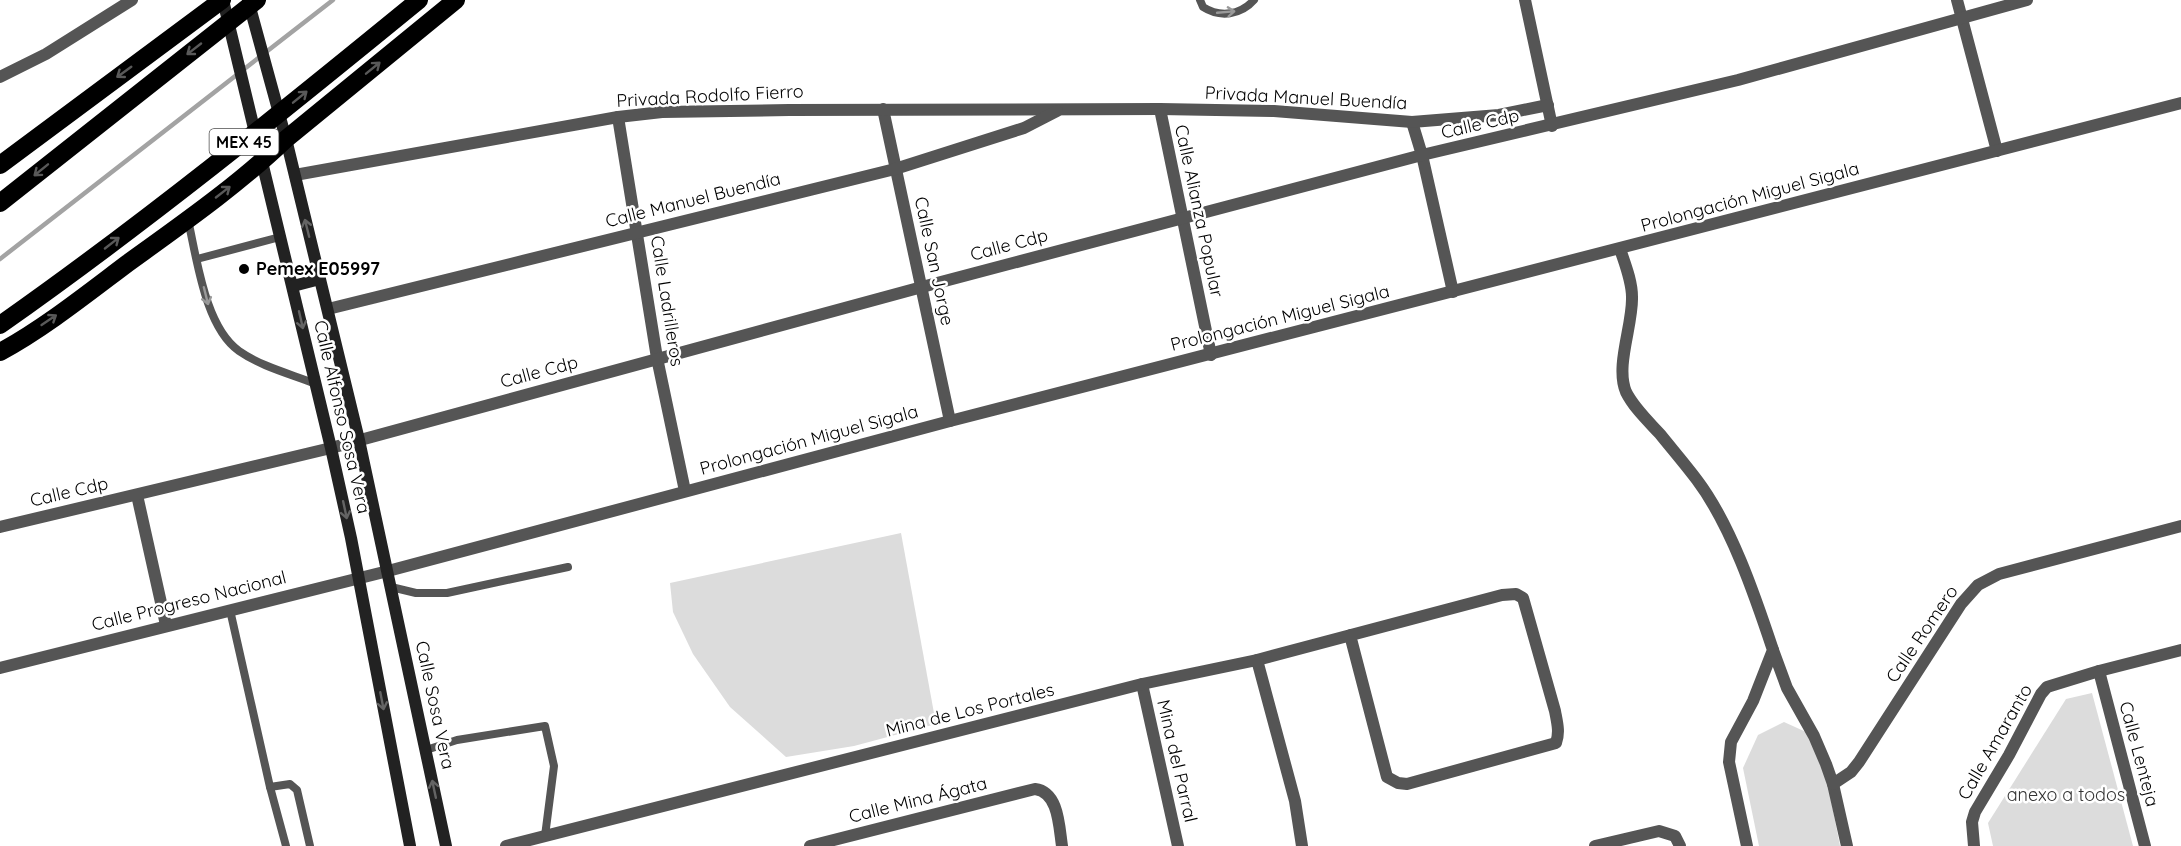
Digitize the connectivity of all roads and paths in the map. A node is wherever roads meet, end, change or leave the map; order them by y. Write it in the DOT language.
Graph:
graph roads {
  1 [pos="132,0"];
  2 [pos="248,0"];
  3 [pos="256,0"];
  4 [pos="418,0"];
  5 [pos="456,0"];
  6 [pos="1200,0"];
  7 [pos="1254,0"];
  8 [pos="1525,0"];
  9 [pos="1957,0"];
  10 [pos="2027,0"];
  11 [pos="224,4"];
  12 [pos="1962,19"];
  13 [pos="0,77"];
  14 [pos="2181,103"];
  15 [pos="1548,105"];
  16 [pos="883,109"];
  17 [pos="1160,109"];
  18 [pos="1060,110"];
  19 [pos="618,117"];
  20 [pos="1412,122"];
  21 [pos="1552,126"];
  22 [pos="286,139"];
  23 [pos="1997,151"];
  24 [pos="1422,155"];
  25 [pos="263,161"];
  26 [pos="0,165"];
  27 [pos="895,169"];
  28 [pos="295,175"];
  29 [pos="0,203"];
  30 [pos="1182,218"];
  31 [pos="188,219"];
  32 [pos="638,232"];
  33 [pos="280,237"];
  34 [pos="1620,249"];
  35 [pos="197,259"];
  36 [pos="320,279"];
  37 [pos="293,286"];
  38 [pos="921,286"];
  39 [pos="1453,292"];
  40 [pos="328,309"];
  41 [pos="0,325"];
  42 [pos="0,352"];
  43 [pos="1211,355"];
  44 [pos="657,358"];
  45 [pos="316,384"];
  46 [pos="950,421"];
  47 [pos="359,440"];
  48 [pos="331,448"];
  49 [pos="685,491"];
  50 [pos="137,495"];
  51 [pos="2181,526"];
  52 [pos="0,527"];
  53 [pos="568,567"];
  54 [pos="388,571"];
  55 [pos="358,578"];
  56 [pos="391,587"];
  57 [pos="230,610"];
  58 [pos="166,626"];
  59 [pos="1350,635"];
  60 [pos="1773,650"];
  61 [pos="2181,650"];
  62 [pos="1257,660"];
  63 [pos="0,668"];
  64 [pos="2099,671"];
  65 [pos="1142,684"];
  66 [pos="426,750"];
  67 [pos="1833,784"];
  68 [pos="270,787"];
  69 [pos="545,836"];
  70 [pos="286,846"];
  71 [pos="310,846"];
  72 [pos="410,846"];
  73 [pos="446,846"];
  74 [pos="506,846"];
  75 [pos="810,846"];
  76 [pos="1062,846"];
  77 [pos="1178,846"];
  78 [pos="1302,846"];
  79 [pos="1595,846"];
  80 [pos="1680,846"];
  81 [pos="1747,846"];
  82 [pos="1847,846"];
  83 [pos="1974,846"];
  84 [pos="2145,846"];
  1 -- 13 [label="street"];
  2 -- 22 [label="main road, Calle Alfonso Sosa Vera"];
  3 -- 29 [label="highway, one-way"];
  41 -- 4 [label="highway, MEX 45, one-way"];
  22 -- 5 [label="highway, one-way"];
  6 -- 7 [label="lane, one-way"];
  8 -- 15 [label="street"];
  9 -- 12 [label="street"];
  10 -- 12 [label="street, Calle Cdp"];
  11 -- 25 [label="main road, Calle Alfonso Sosa Vera"];
  11 -- 26 [label="highway, one-way"];
  12 -- 21 [label="street, Calle Cdp"];
  12 -- 23 [label="street"];
  14 -- 23 [label="street, Prolongación Miguel Sigala"];
  15 -- 20 [label="street, Privada Manuel Buendía"];
  15 -- 21 [label="street"];
  16 -- 18 [label="street, Privada Rodolfo Fierro"];
  16 -- 19 [label="street, Privada Rodolfo Fierro"];
  16 -- 27 [label="street, Calle San Jorge"];
  17 -- 18 [label="street, Privada Manuel Buendía"];
  17 -- 20 [label="street, Privada Manuel Buendía"];
  17 -- 30 [label="street, Calle Alianza Popular"];
  18 -- 27 [label="street, Calle Manuel Buendía"];
  19 -- 28 [label="street, Privada Rodolfo Fierro"];
  19 -- 32 [label="street, Calle Ladrilleros"];
  20 -- 24 [label="street"];
  21 -- 24 [label="street, Calle Cdp"];
  22 -- 25 [label="highway"];
  22 -- 28 [label="main road, Calle Alfonso Sosa Vera"];
  23 -- 34 [label="street, Prolongación Miguel Sigala"];
  24 -- 30 [label="street, Calle Cdp"];
  24 -- 39 [label="street"];
  31 -- 25 [label="highway, one-way"];
  25 -- 33 [label="main road, Calle Alfonso Sosa Vera"];
  27 -- 32 [label="street, Calle Manuel Buendía"];
  27 -- 38 [label="street, Calle San Jorge"];
  36 -- 28 [label="main road, Calle Alfonso Sosa Vera, one-way"];
  30 -- 38 [label="street, Calle Cdp"];
  30 -- 43 [label="street, Calle Alianza Popular"];
  31 -- 35 [label="lane"];
  42 -- 31 [label="highway, one-way"];
  32 -- 40 [label="street, Calle Manuel Buendía"];
  32 -- 44 [label="street, Calle Ladrilleros"];
  33 -- 35 [label="lane"];
  33 -- 37 [label="main road, Calle Alfonso Sosa Vera"];
  34 -- 39 [label="street, Prolongación Miguel Sigala"];
  34 -- 60 [label="street"];
  35 -- 45 [label="lane, one-way"];
  36 -- 37 [label="main road"];
  36 -- 40 [label="main road, Calle Alfonso Sosa Vera"];
  37 -- 45 [label="main road, Calle Alfonso Sosa Vera, one-way"];
  38 -- 44 [label="street, Calle Cdp"];
  38 -- 46 [label="street, Calle San Jorge"];
  39 -- 43 [label="street, Prolongación Miguel Sigala"];
  40 -- 47 [label="main road, Calle Alfonso Sosa Vera"];
  43 -- 46 [label="street, Prolongación Miguel Sigala"];
  44 -- 47 [label="street, Calle Cdp"];
  44 -- 49 [label="street, Calle Ladrilleros"];
  45 -- 48 [label="main road, Calle Alfonso Sosa Vera"];
  46 -- 49 [label="street, Prolongación Miguel Sigala"];
  47 -- 48 [label="street, Calle Cdp"];
  47 -- 54 [label="main road, Calle Alfonso Sosa Vera"];
  48 -- 50 [label="street, Calle Cdp"];
  48 -- 55 [label="main road, Calle Alfonso Sosa Vera, one-way"];
  49 -- 54 [label="street, Prolongación Miguel Sigala"];
  50 -- 52 [label="street, Calle Cdp"];
  50 -- 58 [label="street"];
  51 -- 67 [label="street, Calle Romero"];
  53 -- 56 [label="lane"];
  54 -- 55 [label="street, Calle Progreso Nacional"];
  54 -- 56 [label="main road, Calle Sosa Vera"];
  55 -- 57 [label="street, Calle Progreso Nacional"];
  55 -- 72 [label="main road, Calle Alfonso Sosa Vera, one-way"];
  56 -- 66 [label="main road, Calle Sosa Vera"];
  57 -- 58 [label="street, Calle Progreso Nacional"];
  57 -- 68 [label="lane"];
  58 -- 63 [label="street, Calle Progreso Nacional"];
  59 -- 59 [label="street, Mina de Los Portales"];
  59 -- 62 [label="street, Mina de Los Portales"];
  60 -- 67 [label="street"];
  60 -- 81 [label="street"];
  61 -- 64 [label="street, Calle Amaranto"];
  62 -- 65 [label="street, Mina de Los Portales"];
  62 -- 78 [label="street"];
  64 -- 83 [label="street, Calle Amaranto"];
  64 -- 84 [label="street, Calle Lenteja"];
  65 -- 69 [label="street, Mina de Los Portales"];
  65 -- 77 [label="street, Mina del Parral"];
  66 -- 69 [label="lane"];
  73 -- 66 [label="main road, Calle Sosa Vera, one-way"];
  67 -- 82 [label="street"];
  68 -- 70 [label="lane"];
  68 -- 71 [label="lane"];
  69 -- 74 [label="street, Mina de Los Portales"];
  75 -- 76 [label="street, Calle Mina Ágata"];
  79 -- 80 [label="street"];
}
